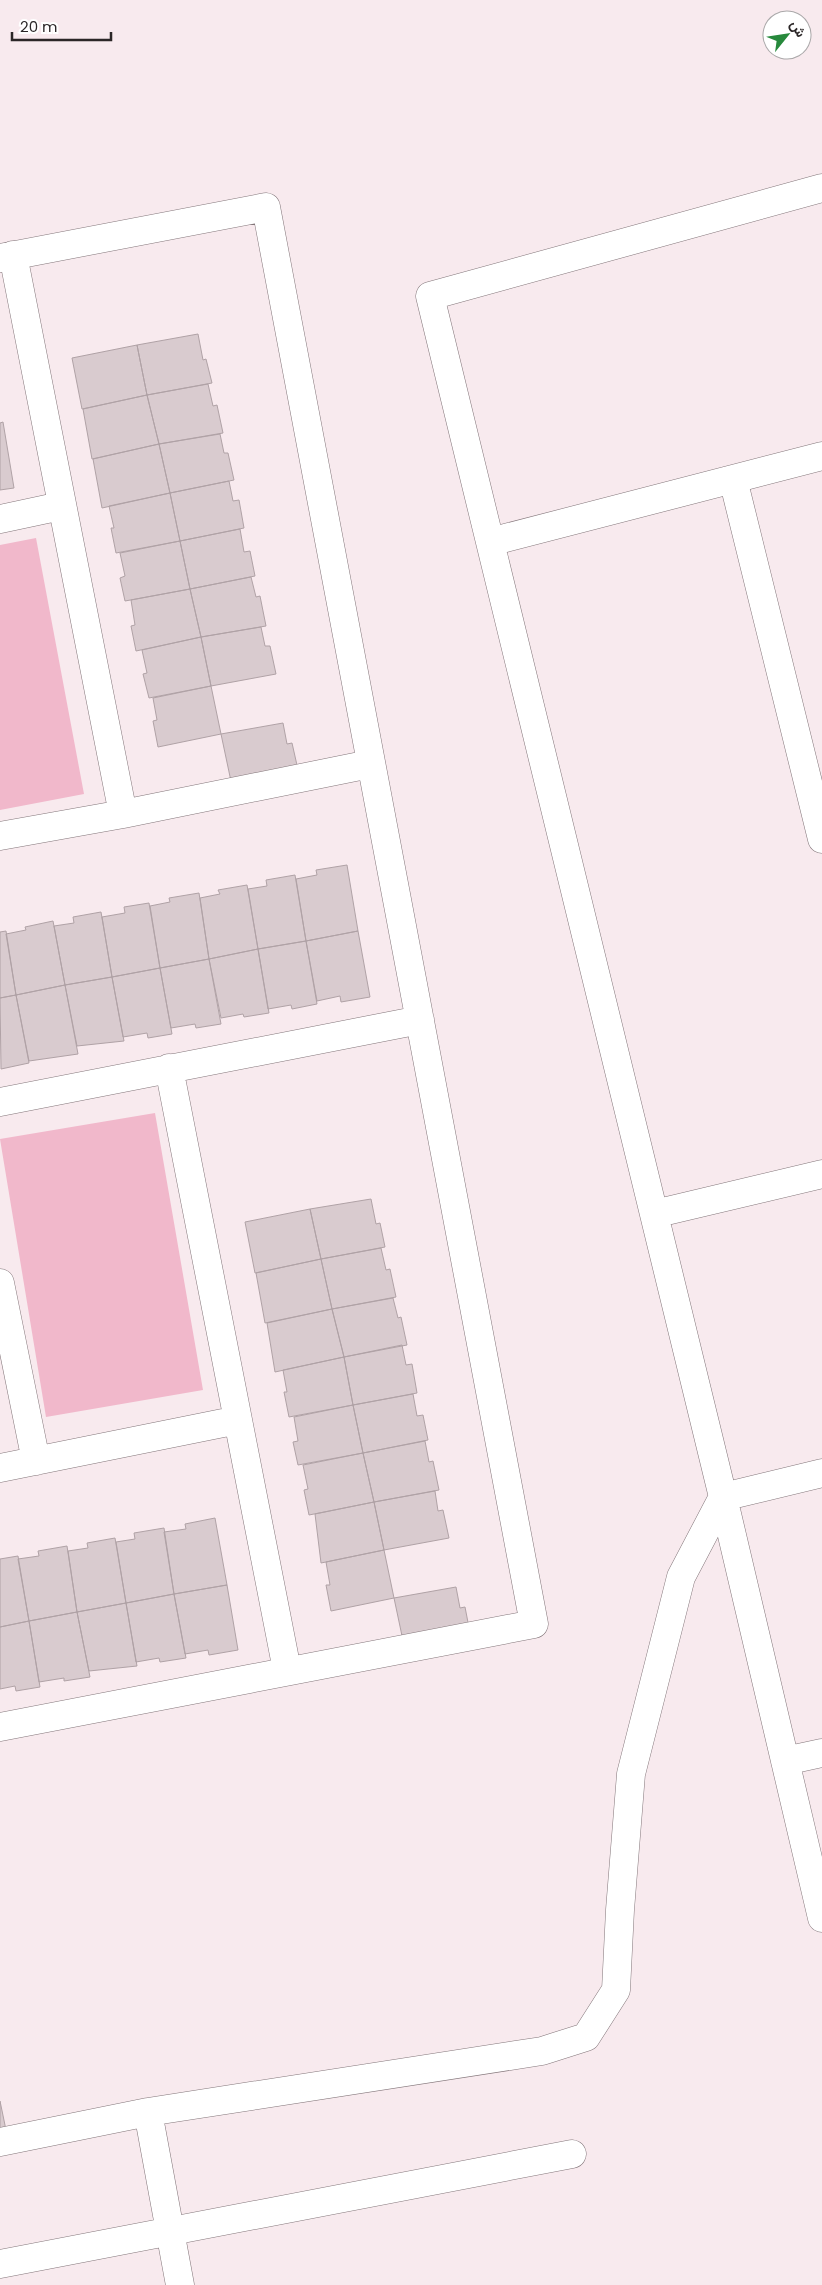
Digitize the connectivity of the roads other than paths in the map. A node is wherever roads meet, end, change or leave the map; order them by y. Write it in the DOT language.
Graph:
graph roads {
  1 [pos="822,188"];
  2 [pos="7,257"];
  3 [pos="822,456"];
  4 [pos="733,479"];
  5 [pos="61,506"];
  6 [pos="0,519"];
  7 [pos="490,542"];
  8 [pos="370,764"];
  9 [pos="124,814"];
  10 [pos="0,836"];
  11 [pos="822,839"];
  12 [pos="420,1020"];
  13 [pos="169,1068"];
  14 [pos="0,1102"];
  15 [pos="822,1174"];
  16 [pos="654,1214"];
  17 [pos="0,1283"];
  18 [pos="238,1420"];
  19 [pos="36,1461"];
  20 [pos="0,1468"];
  21 [pos="822,1473"];
  22 [pos="723,1497"];
  23 [pos="287,1670"];
  24 [pos="0,1726"];
  25 [pos="822,1753"];
  26 [pos="785,1762"];
  27 [pos="822,1918"];
  28 [pos="148,2112"];
  29 [pos="0,2142"];
  30 [pos="572,2154"];
  31 [pos="170,2231"];
  32 [pos="0,2264"];
  33 [pos="180,2285"];
  1 -- 7 [label="street"];
  2 -- 5 [label="street"];
  2 -- 8 [label="street"];
  3 -- 4 [label="street"];
  4 -- 7 [label="street"];
  4 -- 11 [label="street"];
  5 -- 6 [label="street"];
  5 -- 9 [label="street"];
  7 -- 16 [label="street"];
  8 -- 9 [label="street"];
  8 -- 12 [label="street"];
  9 -- 10 [label="street"];
  12 -- 13 [label="street"];
  12 -- 23 [label="street"];
  13 -- 14 [label="street"];
  13 -- 18 [label="street"];
  15 -- 16 [label="street"];
  16 -- 22 [label="street"];
  17 -- 19 [label="street"];
  18 -- 19 [label="street"];
  18 -- 23 [label="street"];
  19 -- 20 [label="street"];
  21 -- 22 [label="street"];
  22 -- 26 [label="street"];
  22 -- 28 [label="street"];
  23 -- 24 [label="street"];
  25 -- 26 [label="street"];
  26 -- 27 [label="street"];
  28 -- 29 [label="street"];
  28 -- 31 [label="street"];
  30 -- 31 [label="street"];
  31 -- 32 [label="street"];
  31 -- 33 [label="street"];
}
